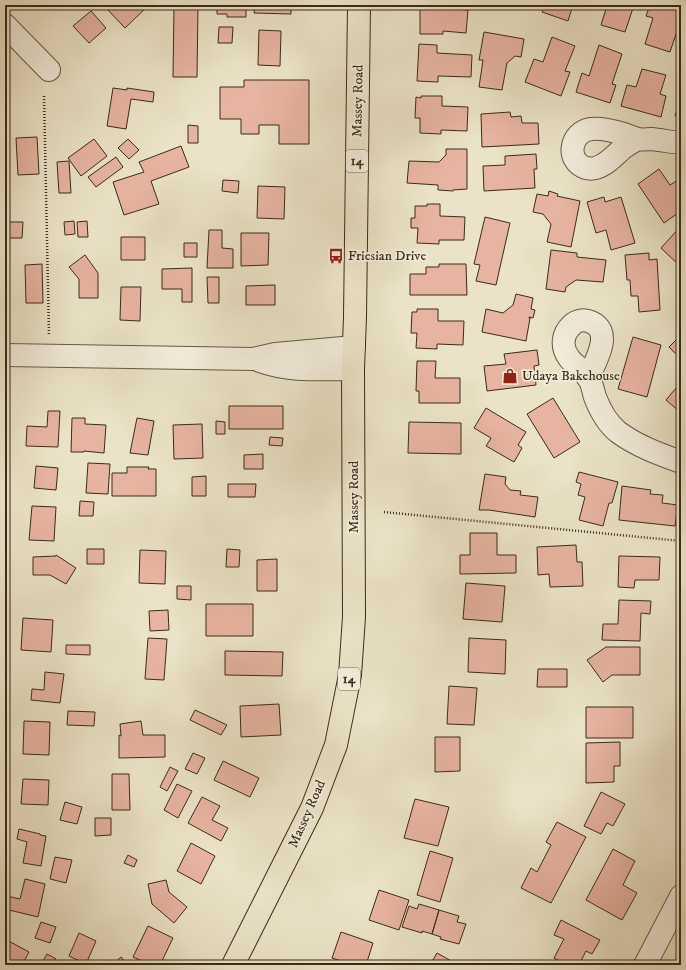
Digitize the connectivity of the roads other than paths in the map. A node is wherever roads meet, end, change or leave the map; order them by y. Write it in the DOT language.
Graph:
graph roads {
  1 [pos="359,5"];
  2 [pos="5,25"];
  3 [pos="49,70"];
  4 [pos="638,139"];
  5 [pos="681,143"];
  6 [pos="354,347"];
  7 [pos="5,355"];
  8 [pos="254,359"];
  9 [pos="353,369"];
  10 [pos="588,378"];
  11 [pos="681,462"];
  12 [pos="681,896"];
  13 [pos="233,965"];
  14 [pos="645,965"];
  1 -- 6 [label="main road, Massey Road / 14"];
  2 -- 3 [label="street"];
  4 -- 5 [label="street"];
  6 -- 8 [label="street"];
  6 -- 9 [label="main road, Massey Road / 14"];
  7 -- 8 [label="street"];
  8 -- 9 [label="street"];
  9 -- 13 [label="main road, Massey Road / 14"];
  10 -- 11 [label="street"];
  12 -- 14 [label="street"];
}
